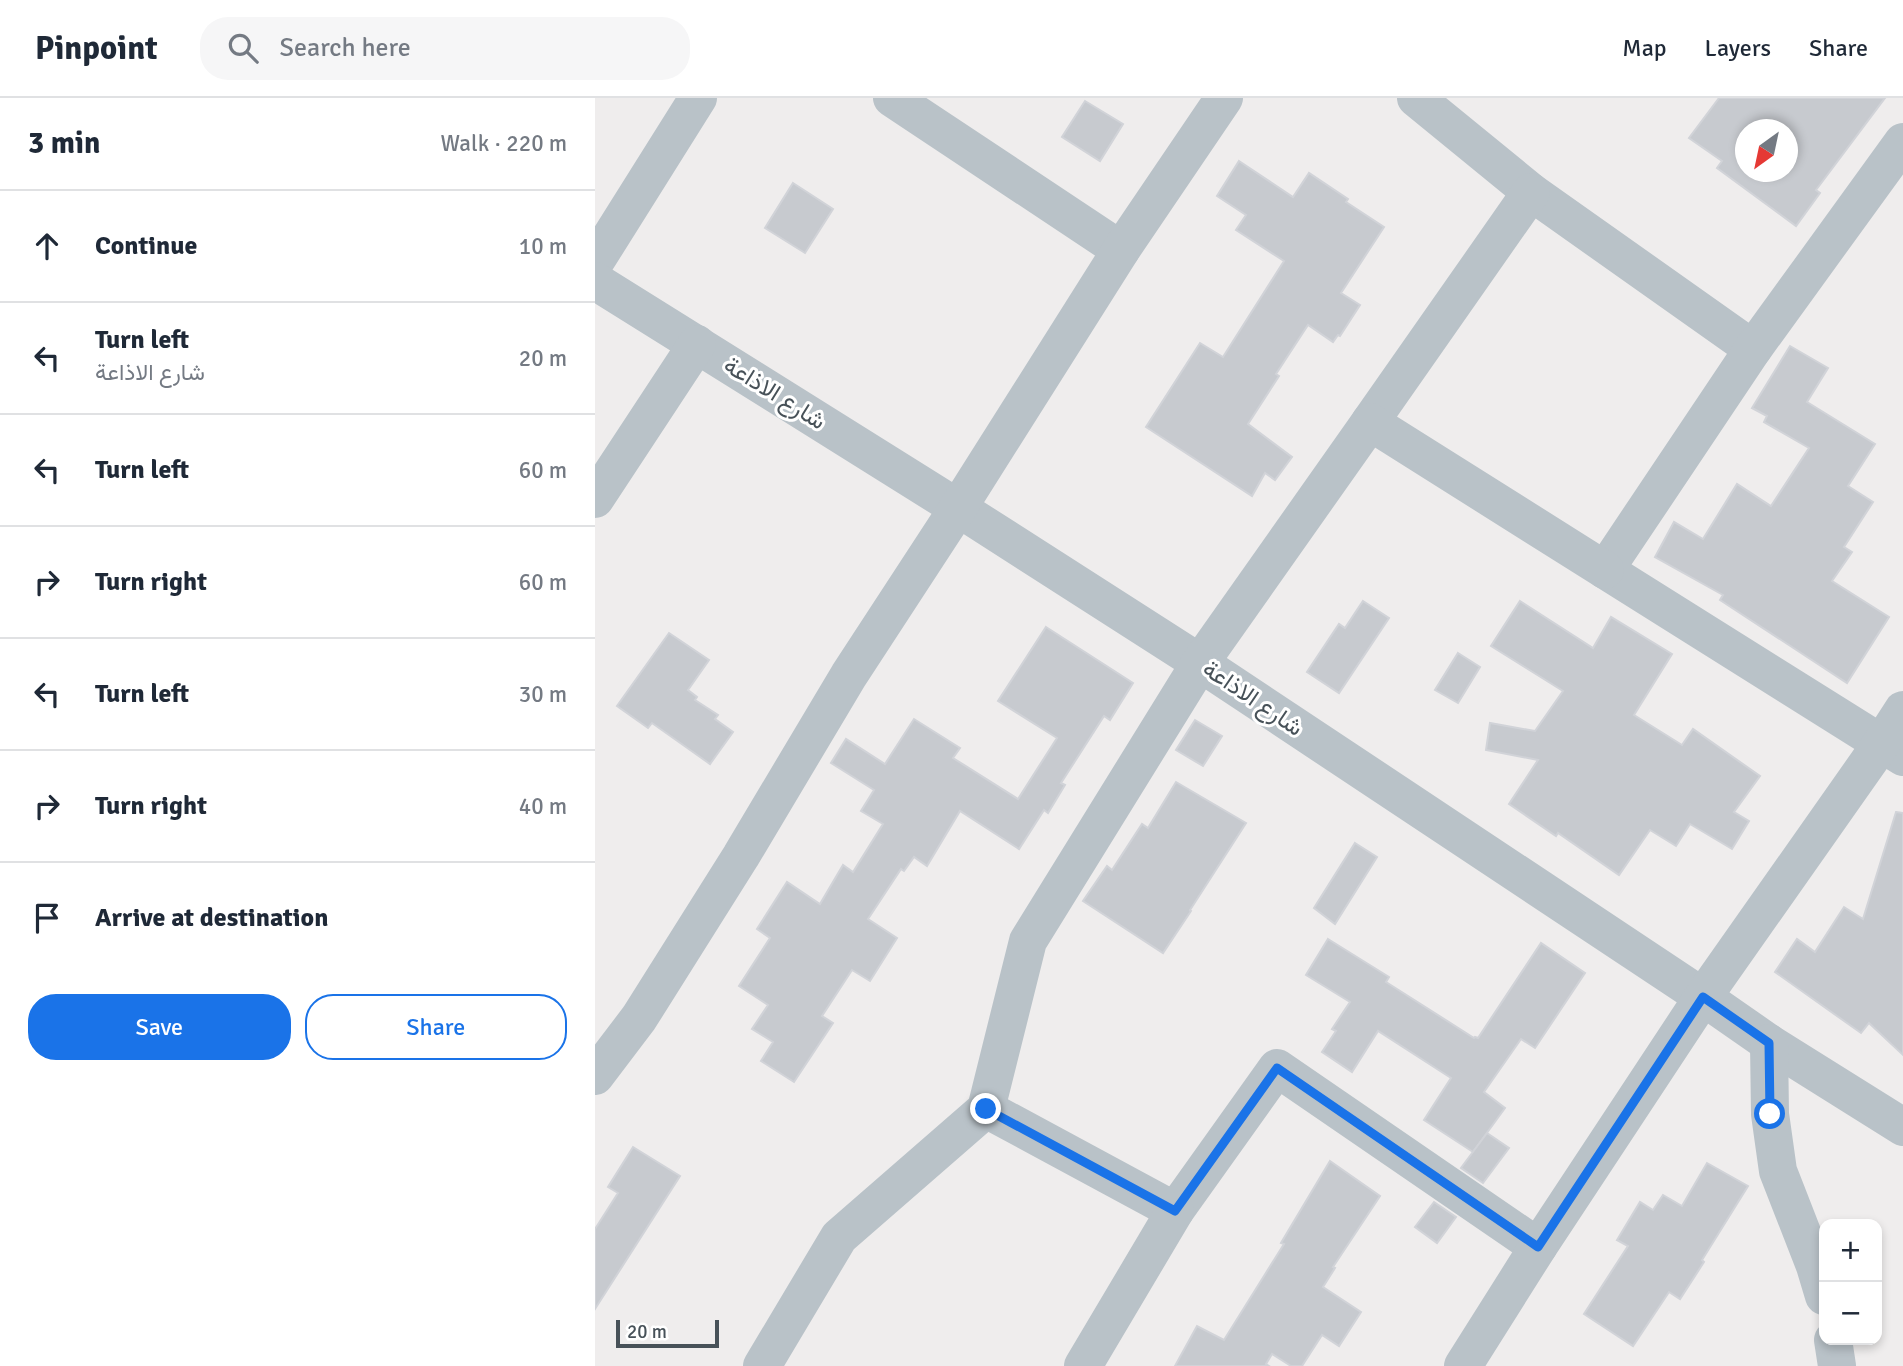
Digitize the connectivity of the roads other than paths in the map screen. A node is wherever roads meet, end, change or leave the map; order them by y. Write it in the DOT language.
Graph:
graph roads {
  1 [pos="698,98"];
  2 [pos="892,98"];
  3 [pos="1224,98"];
  4 [pos="1416,98"];
  5 [pos="1903,142"];
  6 [pos="1531,192"];
  7 [pos="1121,250"];
  8 [pos="595,262"];
  9 [pos="595,281"];
  10 [pos="697,344"];
  11 [pos="1753,349"];
  12 [pos="1370,422"];
  13 [pos="595,499"];
  14 [pos="958,508"];
  15 [pos="1605,570"];
  16 [pos="1200,663"];
  17 [pos="1903,710"];
  18 [pos="1892,751"];
  19 [pos="1703,997"];
  20 [pos="1769,1043"];
  21 [pos="595,1076"];
  22 [pos="986,1109"];
  23 [pos="1903,1127"];
  24 [pos="1175,1211"];
  25 [pos="1538,1247"];
  26 [pos="1820,1282"];
  27 [pos="1834,1345"];
  28 [pos="762,1366"];
  29 [pos="1083,1366"];
  30 [pos="1463,1366"];
  31 [pos="1837,1366"];
  1 -- 8 [label="street"];
  2 -- 7 [label="street"];
  3 -- 7 [label="street"];
  4 -- 6 [label="street"];
  5 -- 11 [label="street"];
  6 -- 11 [label="street"];
  6 -- 12 [label="street"];
  7 -- 14 [label="street"];
  9 -- 10 [label="street, شارع الاذاعة"];
  10 -- 13 [label="street"];
  10 -- 14 [label="street, شارع الاذاعة"];
  11 -- 15 [label="street"];
  12 -- 15 [label="street"];
  12 -- 16 [label="street"];
  14 -- 16 [label="street, شارع الاذاعة"];
  14 -- 21 [label="street"];
  15 -- 18 [label="street"];
  16 -- 19 [label="street, شارع الاذاعة"];
  16 -- 22 [label="street"];
  17 -- 18 [label="street"];
  18 -- 19 [label="street"];
  19 -- 20 [label="street, شارع الاذاعة"];
  19 -- 25 [label="street"];
  20 -- 23 [label="street, شارع الاذاعة"];
  20 -- 26 [label="street"];
  22 -- 24 [label="street"];
  22 -- 28 [label="street"];
  24 -- 25 [label="street"];
  24 -- 29 [label="street"];
  25 -- 30 [label="street"];
  27 -- 31 [label="street"];
}
